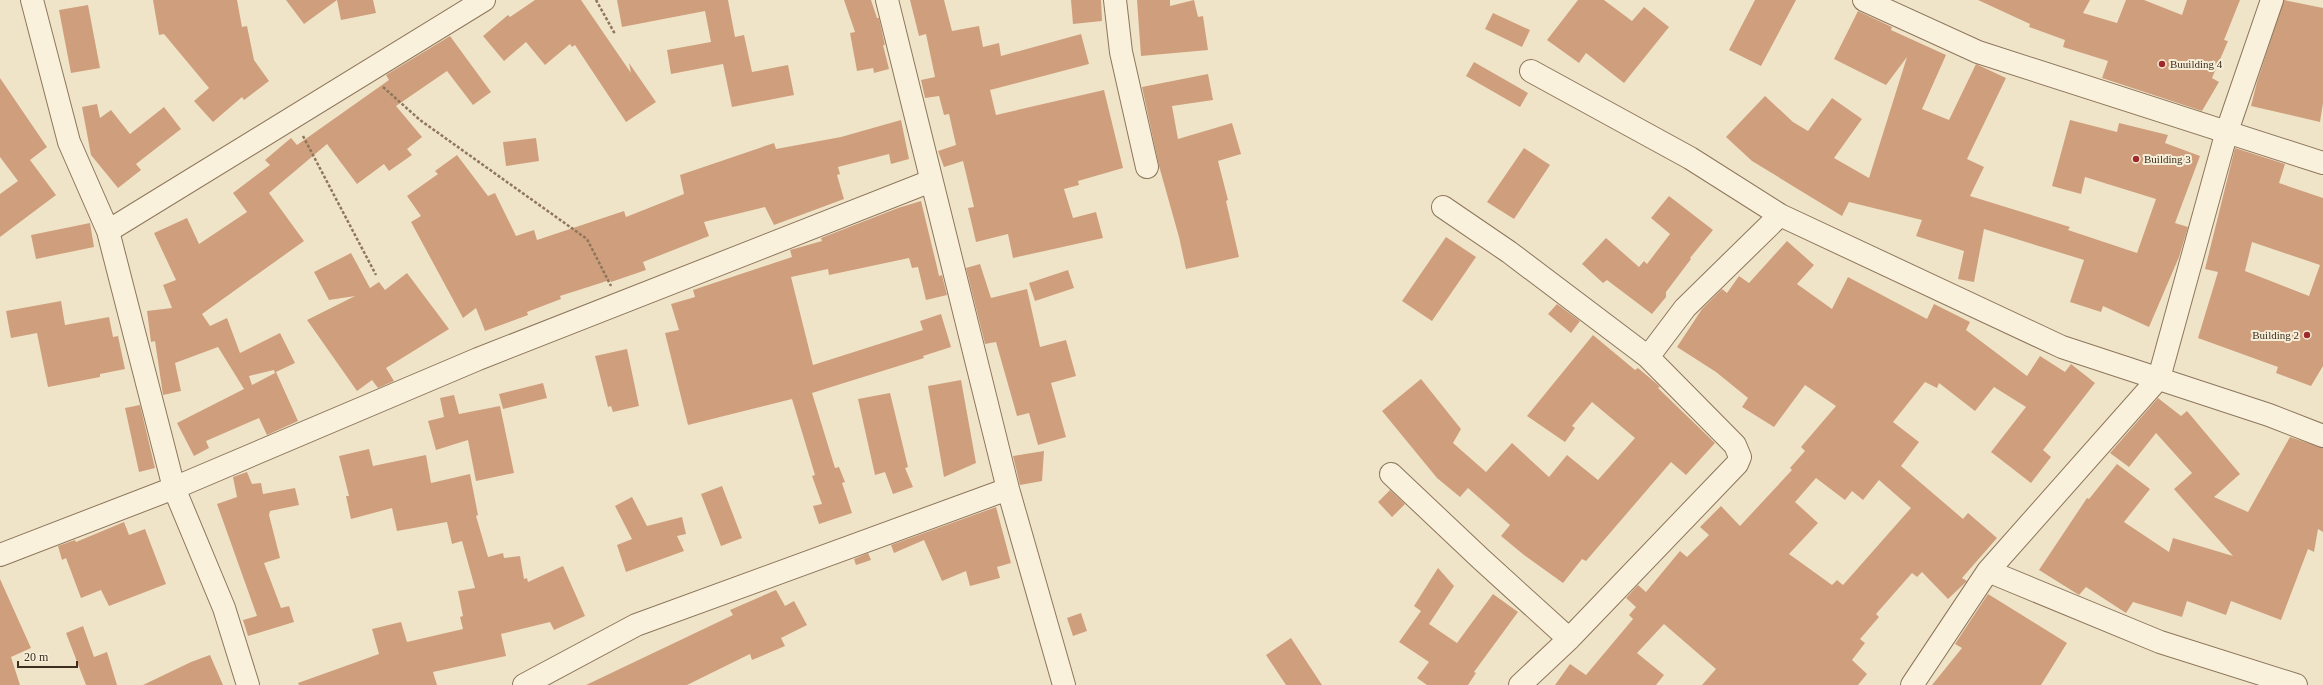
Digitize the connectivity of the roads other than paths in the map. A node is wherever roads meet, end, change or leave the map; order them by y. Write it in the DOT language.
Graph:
graph roads {
  1 [pos="32,0"];
  2 [pos="484,0"];
  3 [pos="887,0"];
  4 [pos="1115,0"];
  5 [pos="1864,0"];
  6 [pos="2272,0"];
  7 [pos="1532,71"];
  8 [pos="2227,131"];
  9 [pos="2323,163"];
  10 [pos="1147,167"];
  11 [pos="931,182"];
  12 [pos="1443,207"];
  13 [pos="1780,215"];
  14 [pos="108,232"];
  15 [pos="1648,357"];
  16 [pos="2159,378"];
  17 [pos="2323,436"];
  18 [pos="1391,474"];
  19 [pos="174,488"];
  20 [pos="1008,489"];
  21 [pos="0,555"];
  22 [pos="1988,571"];
  23 [pos="1569,639"];
  24 [pos="248,685"];
  25 [pos="524,685"];
  26 [pos="1064,685"];
  27 [pos="1520,685"];
  28 [pos="1912,685"];
  29 [pos="2296,685"];
  1 -- 14 [label="street"];
  2 -- 14 [label="street"];
  3 -- 11 [label="street"];
  4 -- 10 [label="street"];
  5 -- 8 [label="street"];
  6 -- 8 [label="street"];
  7 -- 13 [label="street"];
  8 -- 9 [label="street"];
  8 -- 16 [label="street"];
  11 -- 19 [label="street"];
  11 -- 20 [label="street"];
  12 -- 15 [label="street"];
  13 -- 15 [label="street"];
  13 -- 16 [label="street"];
  14 -- 19 [label="street"];
  15 -- 23 [label="street"];
  16 -- 17 [label="street"];
  16 -- 22 [label="street"];
  18 -- 23 [label="street"];
  19 -- 21 [label="street"];
  19 -- 24 [label="street"];
  20 -- 25 [label="street"];
  20 -- 26 [label="street"];
  22 -- 28 [label="street"];
  22 -- 29 [label="street"];
  23 -- 27 [label="street"];
}
